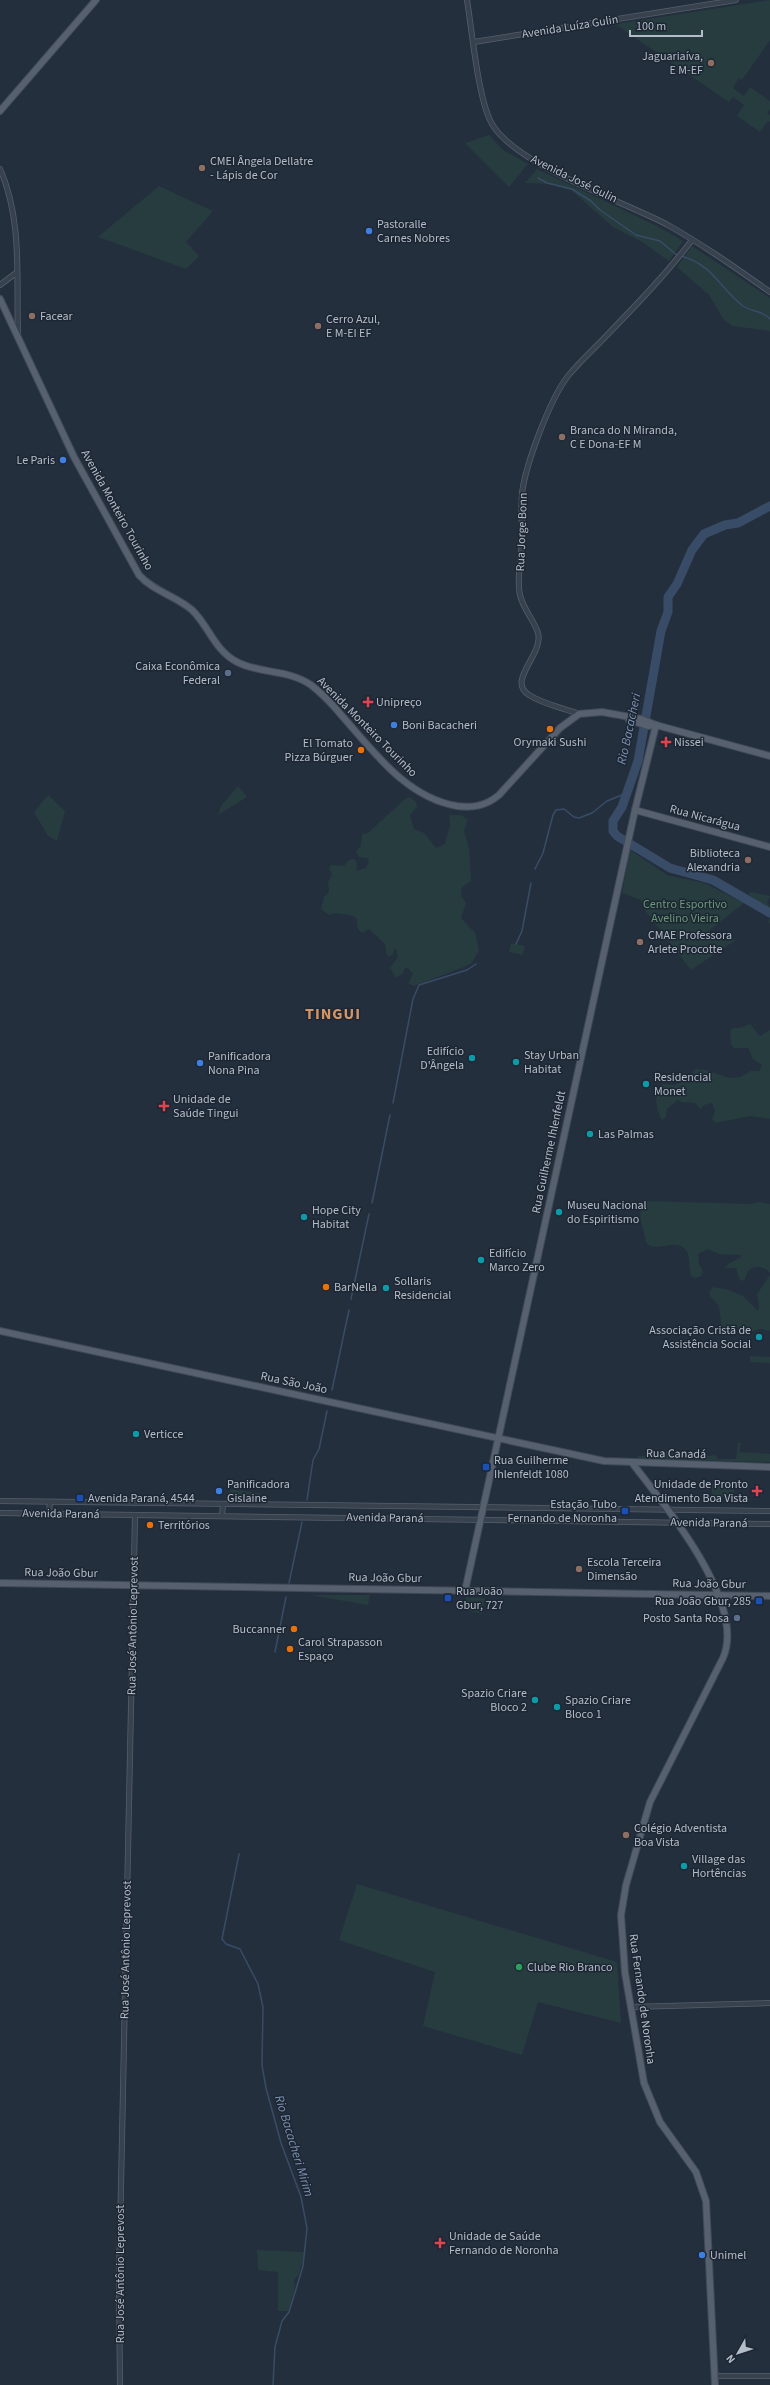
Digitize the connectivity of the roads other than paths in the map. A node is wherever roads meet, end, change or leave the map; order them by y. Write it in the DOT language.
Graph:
graph roads {
  1 [pos="96,0"];
  2 [pos="468,0"];
  3 [pos="736,0"];
  4 [pos="474,42"];
  5 [pos="0,111"];
  6 [pos="0,169"];
  7 [pos="692,240"];
  8 [pos="16,273"];
  9 [pos="0,285"];
  10 [pos="770,292"];
  11 [pos="0,299"];
  12 [pos="18,336"];
  13 [pos="579,714"];
  14 [pos="656,725"];
  15 [pos="770,756"];
  16 [pos="635,810"];
  17 [pos="770,847"];
  18 [pos="0,1330"];
  19 [pos="498,1439"];
  20 [pos="583,1457"];
  21 [pos="633,1464"];
  22 [pos="770,1467"];
  23 [pos="0,1501"];
  24 [pos="50,1502"];
  25 [pos="223,1504"];
  26 [pos="770,1511"];
  27 [pos="670,1512"];
  28 [pos="0,1513"];
  29 [pos="49,1513"];
  30 [pos="482,1513"];
  31 [pos="135,1515"];
  32 [pos="222,1516"];
  33 [pos="676,1522"];
  34 [pos="770,1524"];
  35 [pos="0,1583"];
  36 [pos="134,1585"];
  37 [pos="464,1591"];
  38 [pos="717,1595"];
  39 [pos="770,1596"];
  40 [pos="770,2003"];
  41 [pos="631,2007"];
  42 [pos="714,2376"];
  43 [pos="770,2376"];
  44 [pos="120,2385"];
  45 [pos="714,2385"];
  1 -- 5 [label="main road"];
  2 -- 4 [label="street, Avenida José Gulin"];
  3 -- 4 [label="street, Avenida Luíza Gulin"];
  4 -- 7 [label="street, Avenida José Gulin"];
  6 -- 8 [label="street"];
  7 -- 10 [label="street, Avenida José Gulin"];
  7 -- 13 [label="street, Rua Jorge Bonn"];
  8 -- 9 [label="street"];
  8 -- 12 [label="street"];
  11 -- 12 [label="main road, Avenida Monteiro Tourinho"];
  12 -- 13 [label="main road, Avenida Monteiro Tourinho"];
  13 -- 14 [label="main road"];
  14 -- 15 [label="main road"];
  14 -- 16 [label="main road, Rua Guilherme Ihlenfeldt"];
  16 -- 17 [label="main road, Rua Nicarágua"];
  16 -- 19 [label="main road, Rua Guilherme Ihlenfeldt"];
  18 -- 19 [label="main road, Rua São João"];
  19 -- 20 [label="main road, Rua São João"];
  19 -- 30 [label="main road, Rua Guilherme Ihlenfeldt"];
  20 -- 21 [label="main road, Rua Canadá"];
  21 -- 22 [label="main road, Rua Canadá"];
  21 -- 27 [label="main road, Rua Fernando de Noronha"];
  23 -- 24 [label="street, Avenida Paraná"];
  24 -- 25 [label="street, Avenida Paraná"];
  24 -- 29 [label="street"];
  25 -- 30 [label="street, Avenida Paraná"];
  25 -- 32 [label="street"];
  26 -- 27 [label="street, Avenida Paraná"];
  27 -- 30 [label="street, Avenida Paraná"];
  27 -- 33 [label="main road, Rua Fernando de Noronha"];
  28 -- 29 [label="street, Avenida Paraná"];
  29 -- 31 [label="street, Avenida Paraná"];
  30 -- 32 [label="street, Avenida Paraná"];
  30 -- 33 [label="street, Avenida Paraná"];
  30 -- 37 [label="main road, Rua Guilherme Ihlenfeldt"];
  31 -- 32 [label="street, Avenida Paraná"];
  31 -- 36 [label="street, Rua José Antônio Leprevost"];
  33 -- 34 [label="street, Avenida Paraná"];
  33 -- 38 [label="main road, Rua Fernando de Noronha"];
  35 -- 36 [label="main road, Rua João Gbur"];
  36 -- 37 [label="main road, Rua João Gbur"];
  36 -- 44 [label="street, Rua José Antônio Leprevost"];
  37 -- 38 [label="main road, Rua João Gbur"];
  38 -- 39 [label="main road, Rua João Gbur"];
  38 -- 41 [label="main road, Rua Fernando de Noronha"];
  40 -- 41 [label="street"];
  41 -- 42 [label="main road, Rua Fernando de Noronha"];
  42 -- 43 [label="street"];
  42 -- 45 [label="main road, Rua Fernando de Noronha"];
}
